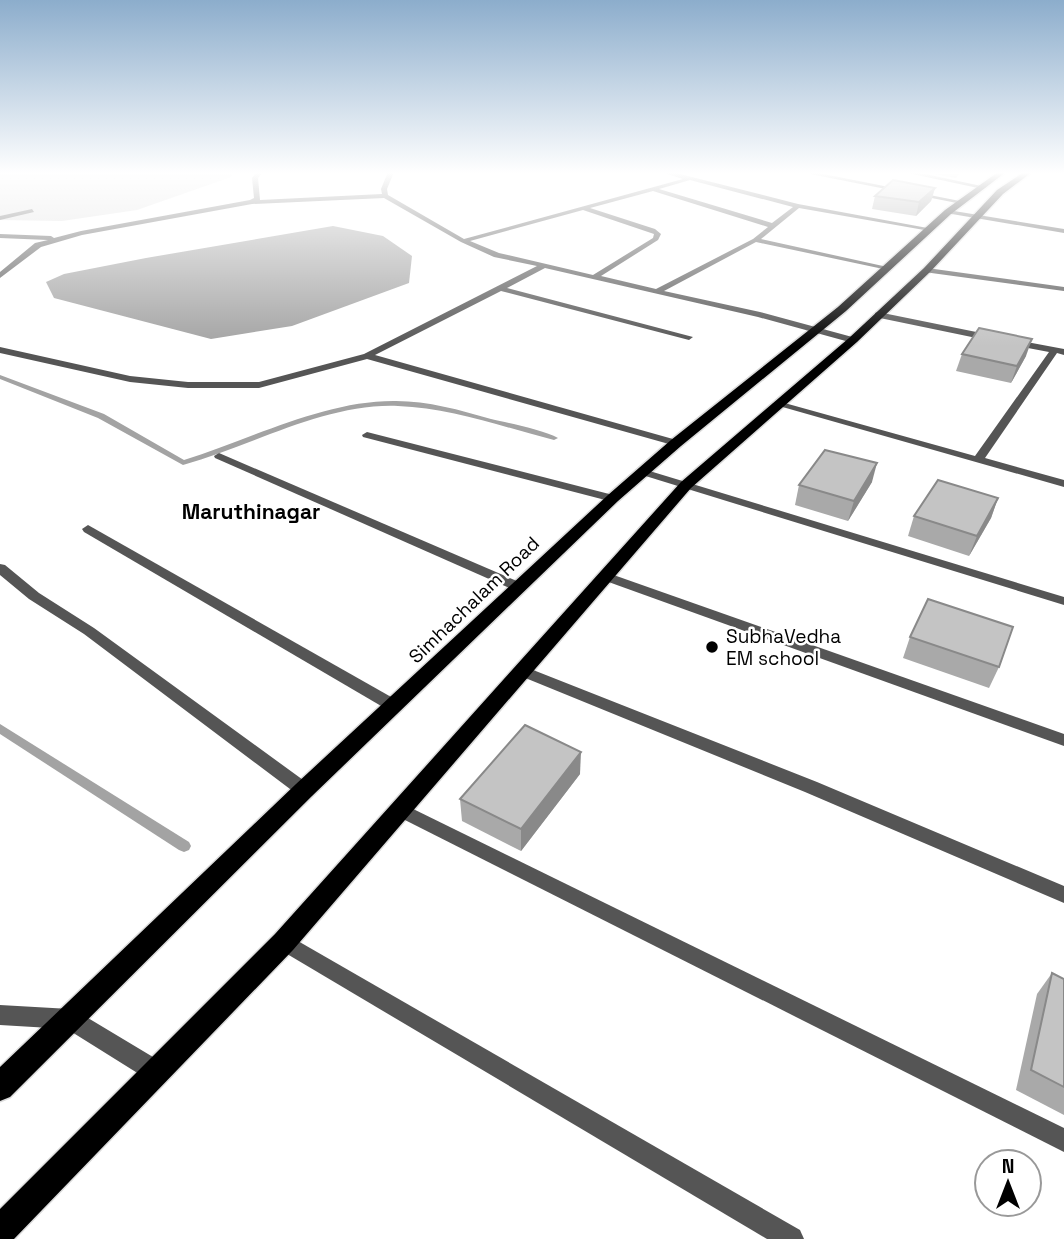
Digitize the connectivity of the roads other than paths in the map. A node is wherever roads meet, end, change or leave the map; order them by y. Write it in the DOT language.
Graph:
graph roads {
  1 [pos="101,230"];
  2 [pos="444,230"];
  3 [pos="503,230"];
  4 [pos="652,230"];
  5 [pos="768,230"];
  6 [pos="929,230"];
  7 [pos="966,230"];
  8 [pos="0,236"];
  9 [pos="57,238"];
  10 [pos="755,240"];
  11 [pos="463,241"];
  12 [pos="543,265"];
  13 [pos="888,268"];
  14 [pos="927,270"];
  15 [pos="0,276"];
  16 [pos="594,277"];
  17 [pos="499,288"];
  18 [pos="1064,289"];
  19 [pos="659,291"];
  20 [pos="878,315"];
  21 [pos="817,330"];
  22 [pos="689,337"];
  23 [pos="853,340"];
  24 [pos="0,350"];
  25 [pos="1059,352"];
  26 [pos="367,356"];
  27 [pos="777,404"];
  28 [pos="368,435"];
  29 [pos="676,443"];
  30 [pos="219,456"];
  31 [pos="978,460"];
  32 [pos="643,472"];
  33 [pos="1064,484"];
  34 [pos="686,485"];
  35 [pos="613,498"];
  36 [pos="88,529"];
  37 [pos="0,568"];
  38 [pos="608,577"];
  39 [pos="519,587"];
  40 [pos="1064,601"];
  41 [pos="523,671"];
  42 [pos="394,706"];
  43 [pos="1064,740"];
  44 [pos="304,790"];
  45 [pos="401,810"];
  46 [pos="1064,895"];
  47 [pos="284,942"];
  48 [pos="0,1014"];
  49 [pos="70,1019"];
  50 [pos="155,1071"];
  51 [pos="0,1087"];
  52 [pos="1064,1140"];
  53 [pos="0,1231"];
  54 [pos="791,1239"];
  1 -- 9 [label="street"];
  2 -- 11 [label="street"];
  3 -- 11 [label="street"];
  4 -- 16 [label="street"];
  5 -- 10 [label="street"];
  6 -- 13 [label="main road, Simhachalam Road"];
  7 -- 14 [label="main road"];
  8 -- 9 [label="street"];
  9 -- 15 [label="street"];
  10 -- 13 [label="street"];
  10 -- 19 [label="street"];
  11 -- 12 [label="street"];
  12 -- 16 [label="street"];
  12 -- 17 [label="street"];
  13 -- 21 [label="main road, Simhachalam Road"];
  14 -- 18 [label="street"];
  14 -- 20 [label="main road"];
  16 -- 19 [label="street"];
  17 -- 22 [label="street"];
  17 -- 26 [label="street"];
  19 -- 21 [label="street"];
  20 -- 23 [label="main road"];
  20 -- 25 [label="street"];
  21 -- 23 [label="street"];
  21 -- 29 [label="main road, Simhachalam Road"];
  23 -- 27 [label="main road"];
  24 -- 26 [label="street"];
  25 -- 31 [label="street"];
  26 -- 29 [label="street"];
  27 -- 31 [label="street"];
  27 -- 34 [label="main road"];
  28 -- 35 [label="street"];
  29 -- 32 [label="main road, Simhachalam Road"];
  30 -- 39 [label="street"];
  31 -- 33 [label="street"];
  32 -- 34 [label="street"];
  32 -- 35 [label="main road, Simhachalam Road"];
  34 -- 38 [label="main road"];
  34 -- 40 [label="street"];
  35 -- 39 [label="main road, Simhachalam Road"];
  36 -- 42 [label="street"];
  37 -- 44 [label="street"];
  38 -- 41 [label="main road"];
  38 -- 43 [label="street"];
  39 -- 42 [label="main road, Simhachalam Road"];
  41 -- 45 [label="main road"];
  41 -- 46 [label="street"];
  42 -- 44 [label="main road, Simhachalam Road"];
  44 -- 49 [label="main road, Simhachalam Road"];
  45 -- 47 [label="main road"];
  45 -- 52 [label="street"];
  47 -- 50 [label="main road"];
  47 -- 54 [label="street"];
  48 -- 49 [label="street"];
  49 -- 50 [label="street"];
  49 -- 51 [label="main road, Simhachalam Road"];
  50 -- 53 [label="main road"];
}
